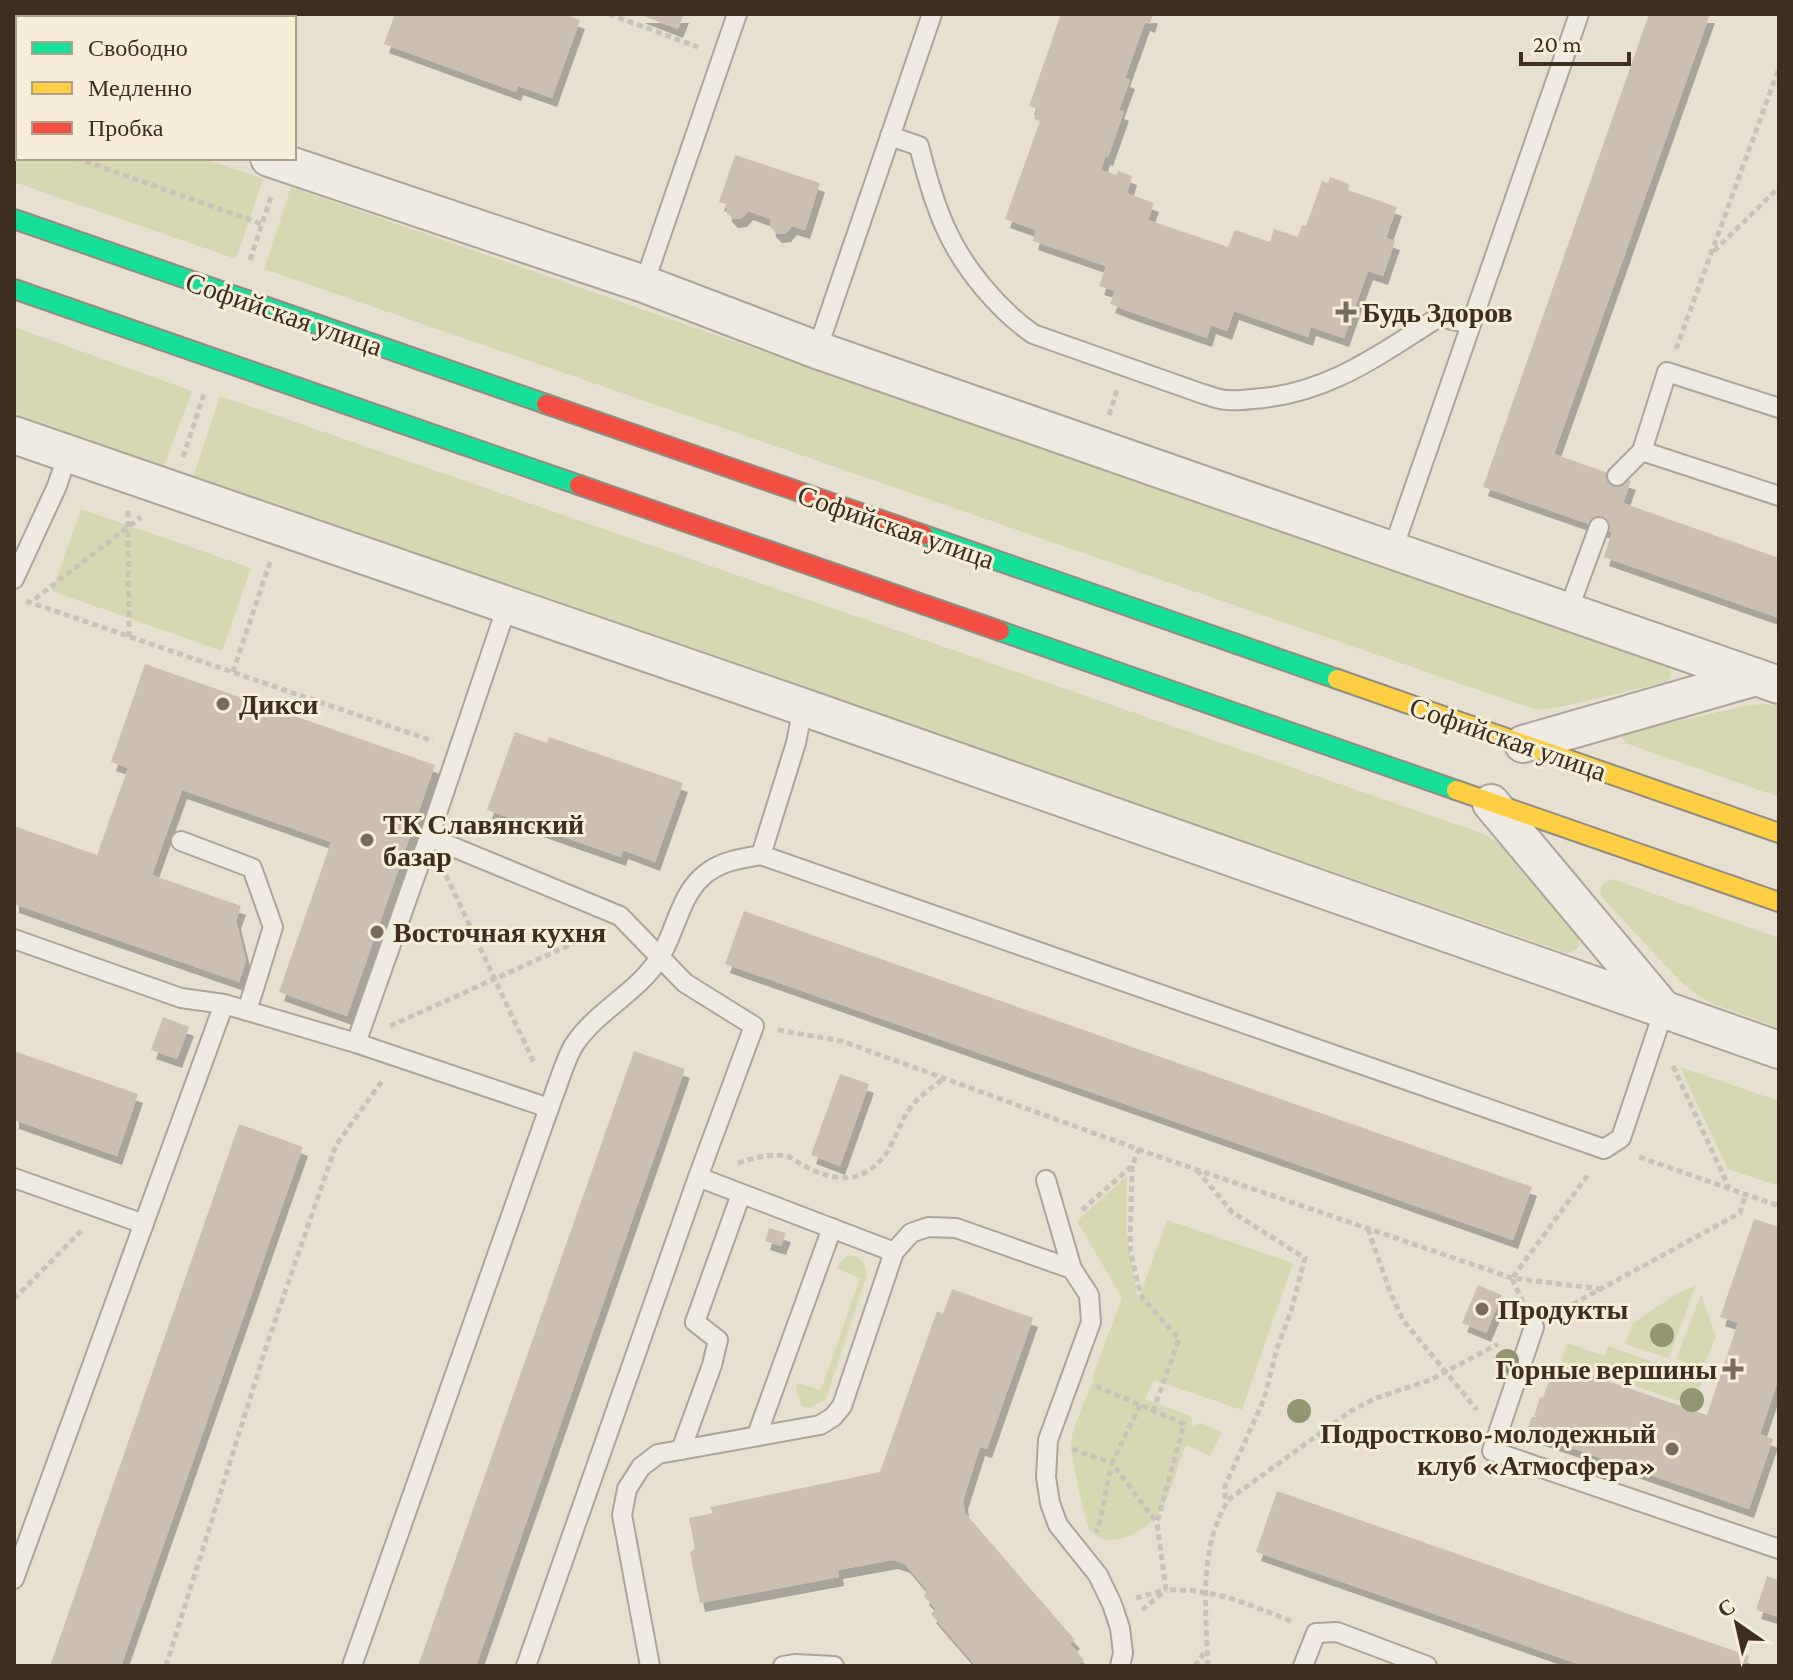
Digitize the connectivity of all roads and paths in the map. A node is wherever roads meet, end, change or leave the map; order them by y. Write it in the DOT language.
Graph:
graph roads {
  1 [pos="609,14"];
  2 [pos="737,14"];
  3 [pos="932,14"];
  4 [pos="1579,14"];
  5 [pos="722,55"];
  6 [pos="1779,68"];
  7 [pos="890,136"];
  8 [pos="82,160"];
  9 [pos="275,160"];
  10 [pos="1779,187"];
  11 [pos="272,196"];
  12 [pos="14,219"];
  13 [pos="262,224"];
  14 [pos="1711,255"];
  15 [pos="249,263"];
  16 [pos="644,284"];
  17 [pos="14,289"];
  18 [pos="1471,324"];
  19 [pos="817,350"];
  20 [pos="1667,372"];
  21 [pos="205,390"];
  22 [pos="1779,408"];
  23 [pos="14,435"];
  24 [pos="1642,451"];
  25 [pos="68,453"];
  26 [pos="182,457"];
  27 [pos="1617,476"];
  28 [pos="1779,496"];
  29 [pos="128,510"];
  30 [pos="144,515"];
  31 [pos="128,527"];
  32 [pos="1599,527"];
  33 [pos="1393,549"];
  34 [pos="271,559"];
  35 [pos="14,579"];
  36 [pos="23,600"];
  37 [pos="35,600"];
  38 [pos="507,606"];
  39 [pos="1568,611"];
  40 [pos="129,637"];
  41 [pos="233,672"];
  42 [pos="1768,681"];
  43 [pos="803,707"];
  44 [pos="1523,744"];
  45 [pos="459,750"];
  46 [pos="1491,803"];
  47 [pos="1779,833"];
  48 [pos="429,837"];
  49 [pos="181,841"];
  50 [pos="761,855"];
  51 [pos="1779,902"];
  52 [pos="627,923"];
  53 [pos="14,939"];
  54 [pos="660,957"];
  55 [pos="495,978"];
  56 [pos="224,1004"];
  57 [pos="1664,1010"];
  58 [pos="247,1011"];
  59 [pos="754,1026"];
  60 [pos="356,1043"];
  61 [pos="1779,1050"];
  62 [pos="399,1057"];
  63 [pos="1669,1058"];
  64 [pos="943,1078"];
  65 [pos="549,1108"];
  66 [pos="1606,1147"];
  67 [pos="1139,1149"];
  68 [pos="1132,1166"];
  69 [pos="1197,1169"];
  70 [pos="698,1177"];
  71 [pos="14,1178"];
  72 [pos="1046,1180"];
  73 [pos="1730,1188"];
  74 [pos="741,1194"];
  75 [pos="1746,1194"];
  76 [pos="1779,1206"];
  77 [pos="102,1209"];
  78 [pos="144,1224"];
  79 [pos="832,1228"];
  80 [pos="1368,1228"];
  81 [pos="1060,1229"];
  82 [pos="894,1252"];
  83 [pos="1072,1269"];
  84 [pos="1512,1278"];
  85 [pos="1601,1289"];
  86 [pos="14,1299"];
  87 [pos="1534,1327"];
  88 [pos="1446,1372"];
  89 [pos="1072,1375"];
  90 [pos="1140,1405"];
  91 [pos="1153,1411"];
  92 [pos="757,1435"];
  93 [pos="1497,1435"];
  94 [pos="1048,1440"];
  95 [pos="681,1450"];
  96 [pos="1112,1463"];
  97 [pos="1224,1506"];
  98 [pos="1157,1523"];
  99 [pos="1779,1549"];
  100 [pos="1080,1552"];
  101 [pos="14,1579"];
  102 [pos="1205,1592"];
  103 [pos="1316,1633"];
  104 [pos="1207,1648"];
  105 [pos="166,1666"];
  106 [pos="352,1666"];
  107 [pos="526,1666"];
  108 [pos="650,1666"];
  109 [pos="783,1666"];
  110 [pos="834,1666"];
  111 [pos="1120,1666"];
  112 [pos="1195,1666"];
  113 [pos="1208,1666"];
  114 [pos="1303,1666"];
  115 [pos="1427,1666"];
  1 -- 5 [label="path"];
  2 -- 5 [label="lane"];
  3 -- 7 [label="lane"];
  4 -- 18 [label="lane"];
  5 -- 16 [label="lane"];
  6 -- 14 [label="path"];
  7 -- 18 [label="lane"];
  7 -- 19 [label="lane"];
  8 -- 13 [label="path"];
  9 -- 16 [label="street"];
  10 -- 14 [label="path"];
  11 -- 13 [label="path"];
  12 -- 44 [label="main road, Софийская улица"];
  13 -- 15 [label="path"];
  14 -- 20 [label="path"];
  16 -- 19 [label="street"];
  17 -- 46 [label="main road"];
  18 -- 33 [label="lane"];
  19 -- 33 [label="street"];
  20 -- 22 [label="lane"];
  20 -- 24 [label="lane"];
  21 -- 26 [label="path"];
  23 -- 25 [label="street"];
  24 -- 27 [label="lane"];
  24 -- 28 [label="lane"];
  25 -- 35 [label="lane"];
  25 -- 38 [label="street"];
  29 -- 31 [label="path"];
  30 -- 31 [label="path"];
  31 -- 37 [label="path"];
  31 -- 40 [label="path"];
  32 -- 39 [label="lane"];
  33 -- 39 [label="street"];
  34 -- 41 [label="path"];
  36 -- 40 [label="path"];
  38 -- 43 [label="street"];
  38 -- 45 [label="lane"];
  39 -- 42 [label="street"];
  40 -- 41 [label="path"];
  41 -- 45 [label="path"];
  42 -- 44 [label="street"];
  43 -- 50 [label="lane"];
  43 -- 57 [label="street"];
  44 -- 47 [label="main road, Софийская улица"];
  45 -- 48 [label="lane"];
  46 -- 51 [label="main road"];
  46 -- 57 [label="street"];
  48 -- 52 [label="lane"];
  48 -- 55 [label="path"];
  48 -- 60 [label="lane"];
  49 -- 58 [label="lane"];
  50 -- 54 [label="lane"];
  50 -- 66 [label="lane"];
  52 -- 54 [label="lane"];
  52 -- 55 [label="path"];
  53 -- 56 [label="lane"];
  54 -- 59 [label="lane"];
  54 -- 65 [label="lane"];
  55 -- 60 [label="path"];
  55 -- 65 [label="path"];
  56 -- 58 [label="lane"];
  56 -- 78 [label="lane"];
  57 -- 61 [label="street"];
  57 -- 66 [label="lane"];
  58 -- 60 [label="lane"];
  59 -- 64 [label="path"];
  59 -- 70 [label="lane"];
  60 -- 62 [label="lane"];
  62 -- 65 [label="lane"];
  62 -- 105 [label="path"];
  63 -- 73 [label="path"];
  64 -- 67 [label="path"];
  64 -- 70 [label="path"];
  65 -- 106 [label="lane"];
  66 -- 73 [label="path"];
  66 -- 84 [label="path"];
  67 -- 68 [label="path"];
  67 -- 69 [label="path"];
  68 -- 81 [label="path"];
  68 -- 91 [label="path"];
  69 -- 80 [label="path"];
  69 -- 97 [label="path"];
  70 -- 74 [label="lane"];
  70 -- 107 [label="lane"];
  71 -- 77 [label="lane"];
  72 -- 81 [label="lane"];
  73 -- 75 [label="path"];
  74 -- 79 [label="lane"];
  74 -- 95 [label="lane"];
  75 -- 76 [label="path"];
  75 -- 85 [label="path"];
  77 -- 78 [label="lane"];
  77 -- 86 [label="path"];
  78 -- 101 [label="lane"];
  79 -- 82 [label="lane"];
  79 -- 92 [label="lane"];
  80 -- 84 [label="path"];
  80 -- 88 [label="path"];
  81 -- 83 [label="lane"];
  82 -- 83 [label="lane"];
  82 -- 92 [label="lane"];
  83 -- 89 [label="lane"];
  84 -- 85 [label="path"];
  84 -- 87 [label="path"];
  85 -- 87 [label="path"];
  87 -- 88 [label="path"];
  87 -- 93 [label="lane"];
  88 -- 93 [label="path"];
  88 -- 97 [label="path"];
  89 -- 90 [label="path"];
  89 -- 94 [label="lane"];
  90 -- 91 [label="path"];
  90 -- 96 [label="path"];
  91 -- 98 [label="path"];
  92 -- 95 [label="lane"];
  93 -- 99 [label="lane"];
  94 -- 96 [label="path"];
  94 -- 100 [label="lane"];
  95 -- 108 [label="lane"];
  96 -- 98 [label="path"];
  96 -- 100 [label="path"];
  97 -- 102 [label="path"];
  98 -- 102 [label="path"];
  100 -- 111 [label="lane"];
  102 -- 103 [label="path"];
  102 -- 104 [label="path"];
  103 -- 114 [label="lane"];
  103 -- 115 [label="lane"];
  104 -- 112 [label="path"];
  104 -- 113 [label="path"];
  109 -- 110 [label="lane"];
}
